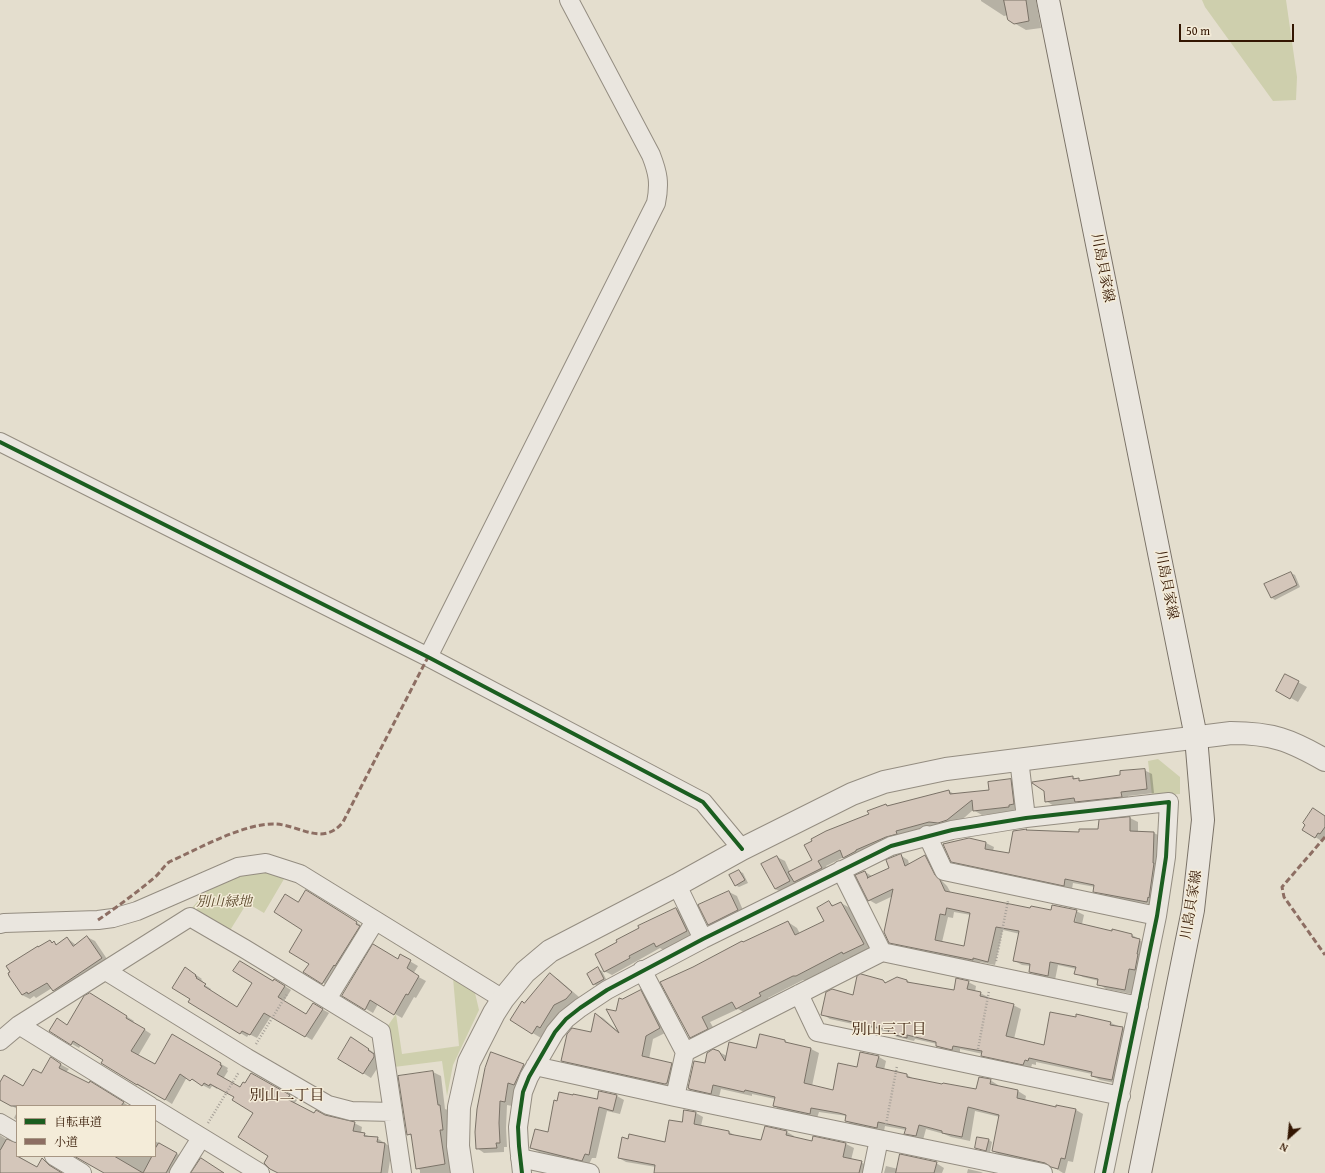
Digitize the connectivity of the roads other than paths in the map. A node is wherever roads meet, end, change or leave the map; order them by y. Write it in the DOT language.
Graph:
graph roads {
  1 [pos="569,0"];
  2 [pos="1048,0"];
  3 [pos="0,442"];
  4 [pos="428,657"];
  5 [pos="1196,737"];
  6 [pos="1019,759"];
  7 [pos="1325,760"];
  8 [pos="1026,818"];
  9 [pos="927,835"];
  10 [pos="742,849"];
  11 [pos="841,870"];
  12 [pos="677,885"];
  13 [pos="1157,916"];
  14 [pos="375,920"];
  15 [pos="0,924"];
  16 [pos="703,939"];
  17 [pos="882,952"];
  18 [pos="642,970"];
  19 [pos="106,971"];
  20 [pos="799,994"];
  21 [pos="503,998"];
  22 [pos="327,999"];
  23 [pos="1139,1006"];
  24 [pos="19,1025"];
  25 [pos="0,1040"];
  26 [pos="685,1052"];
  27 [pos="535,1066"];
  28 [pos="1121,1096"];
  29 [pos="675,1097"];
  30 [pos="148,1105"];
  31 [pos="156,1110"];
  32 [pos="393,1112"];
  33 [pos="0,1123"];
  34 [pos="16,1132"];
  35 [pos="200,1137"];
  36 [pos="880,1139"];
  37 [pos="56,1157"];
  38 [pos="521,1166"];
  39 [pos="82,1173"];
  40 [pos="179,1173"];
  41 [pos="260,1173"];
  42 [pos="402,1173"];
  43 [pos="462,1173"];
  44 [pos="590,1173"];
  45 [pos="872,1173"];
  46 [pos="1043,1173"];
  47 [pos="1104,1173"];
  48 [pos="1140,1173"];
  1 -- 4 [label="street"];
  2 -- 5 [label="main road, 川島貝家線"];
  3 -- 4 [label="street"];
  4 -- 10 [label="street"];
  5 -- 6 [label="main road"];
  5 -- 7 [label="main road"];
  5 -- 48 [label="main road, 川島貝家線"];
  6 -- 8 [label="street"];
  6 -- 10 [label="main road"];
  8 -- 9 [label="street"];
  8 -- 13 [label="street"];
  9 -- 11 [label="street"];
  9 -- 13 [label="street"];
  10 -- 12 [label="main road"];
  11 -- 16 [label="street"];
  11 -- 17 [label="street"];
  12 -- 16 [label="street"];
  12 -- 21 [label="main road"];
  13 -- 23 [label="street"];
  14 -- 15 [label="street"];
  14 -- 21 [label="street"];
  14 -- 22 [label="street"];
  16 -- 18 [label="street"];
  17 -- 20 [label="street"];
  17 -- 23 [label="street"];
  18 -- 26 [label="street"];
  18 -- 27 [label="street"];
  19 -- 22 [label="street"];
  19 -- 24 [label="street"];
  19 -- 32 [label="street"];
  20 -- 26 [label="street"];
  20 -- 28 [label="street"];
  21 -- 43 [label="main road"];
  22 -- 32 [label="street"];
  23 -- 28 [label="street"];
  24 -- 25 [label="street"];
  24 -- 30 [label="street"];
  26 -- 29 [label="street"];
  27 -- 29 [label="street"];
  27 -- 38 [label="street"];
  28 -- 47 [label="street"];
  29 -- 36 [label="street"];
  31 -- 35 [label="street"];
  32 -- 42 [label="street"];
  33 -- 34 [label="street"];
  35 -- 40 [label="street"];
  35 -- 41 [label="street"];
  36 -- 45 [label="street"];
  36 -- 46 [label="street"];
  37 -- 39 [label="street"];
  38 -- 44 [label="street"];
}
